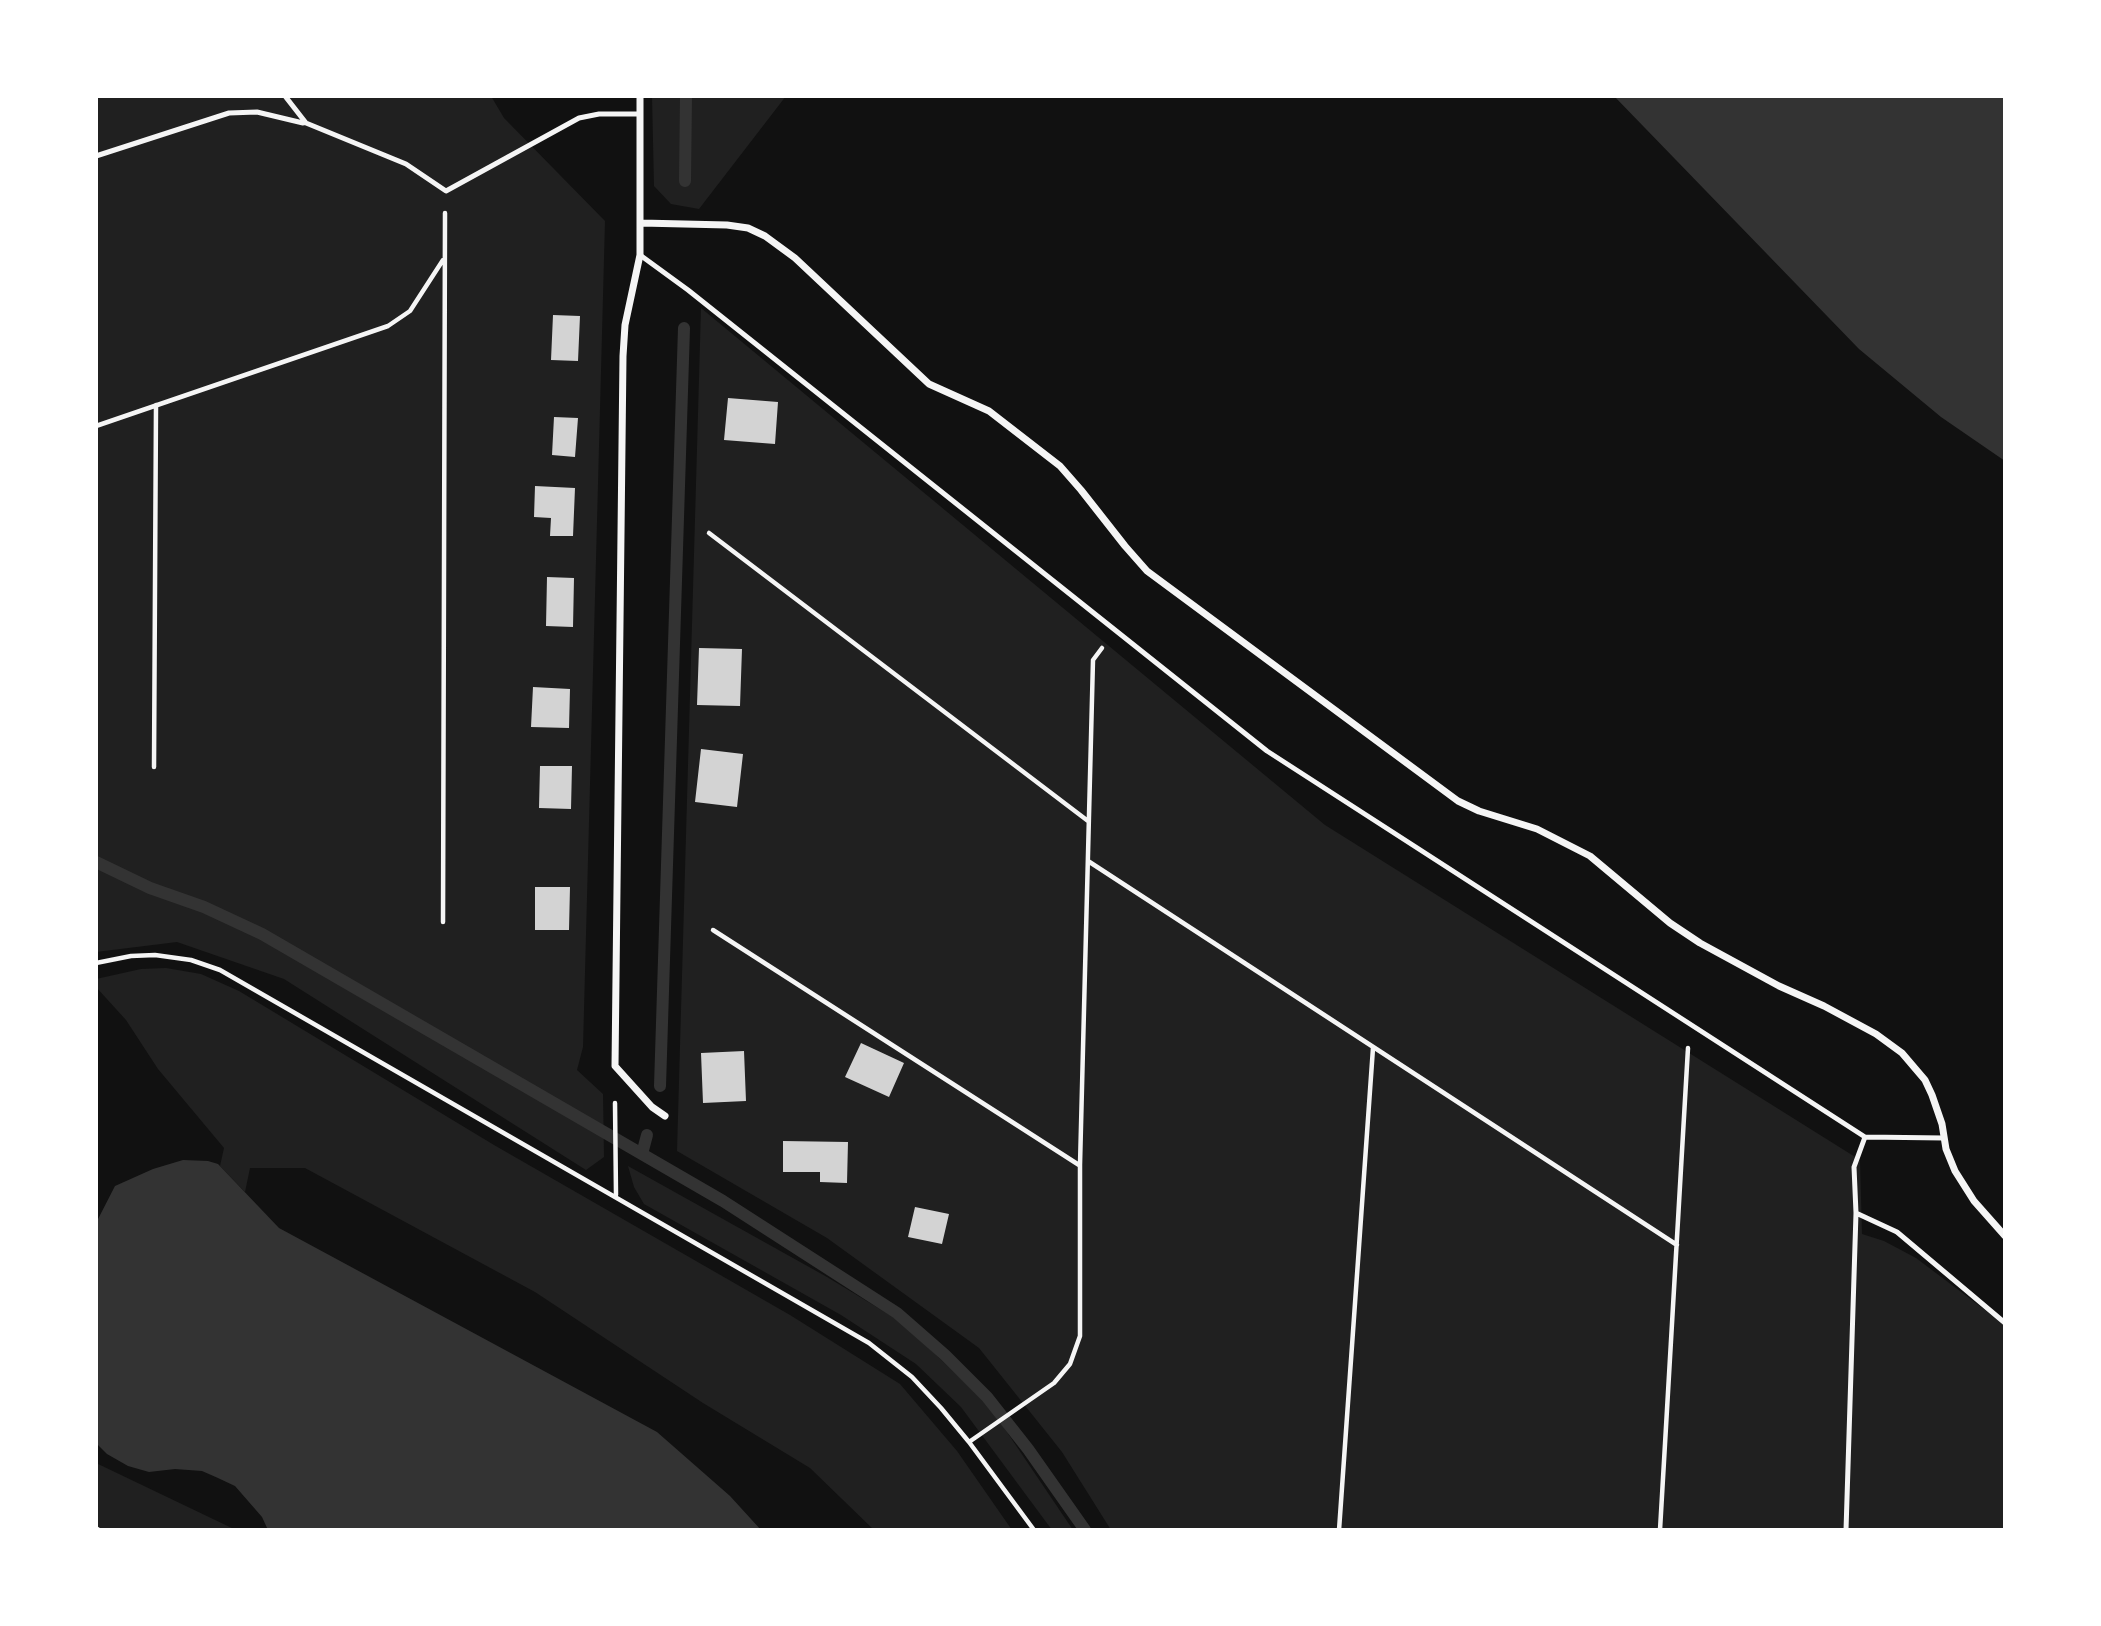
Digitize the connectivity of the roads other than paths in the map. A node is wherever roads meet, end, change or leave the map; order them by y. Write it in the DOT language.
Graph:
graph roads {
  1 [pos="285,96"];
  2 [pos="640,96"];
  3 [pos="639,114"];
  4 [pos="309,125"];
  5 [pos="96,156"];
  6 [pos="641,223"];
  7 [pos="640,255"];
  8 [pos="665,1116"];
  9 [pos="1865,1137"];
  10 [pos="1944,1138"];
  11 [pos="1856,1213"];
  12 [pos="2005,1236"];
  13 [pos="2005,1323"];
  14 [pos="1846,1530"];
  1 -- 4 [label="lane"];
  2 -- 3 [label="street"];
  3 -- 4 [label="lane"];
  3 -- 6 [label="street"];
  4 -- 5 [label="lane"];
  6 -- 7 [label="street"];
  6 -- 10 [label="street"];
  7 -- 8 [label="street"];
  7 -- 9 [label="lane"];
  9 -- 10 [label="lane"];
  9 -- 11 [label="lane"];
  10 -- 12 [label="street"];
  11 -- 13 [label="lane"];
  11 -- 14 [label="lane"];
}
